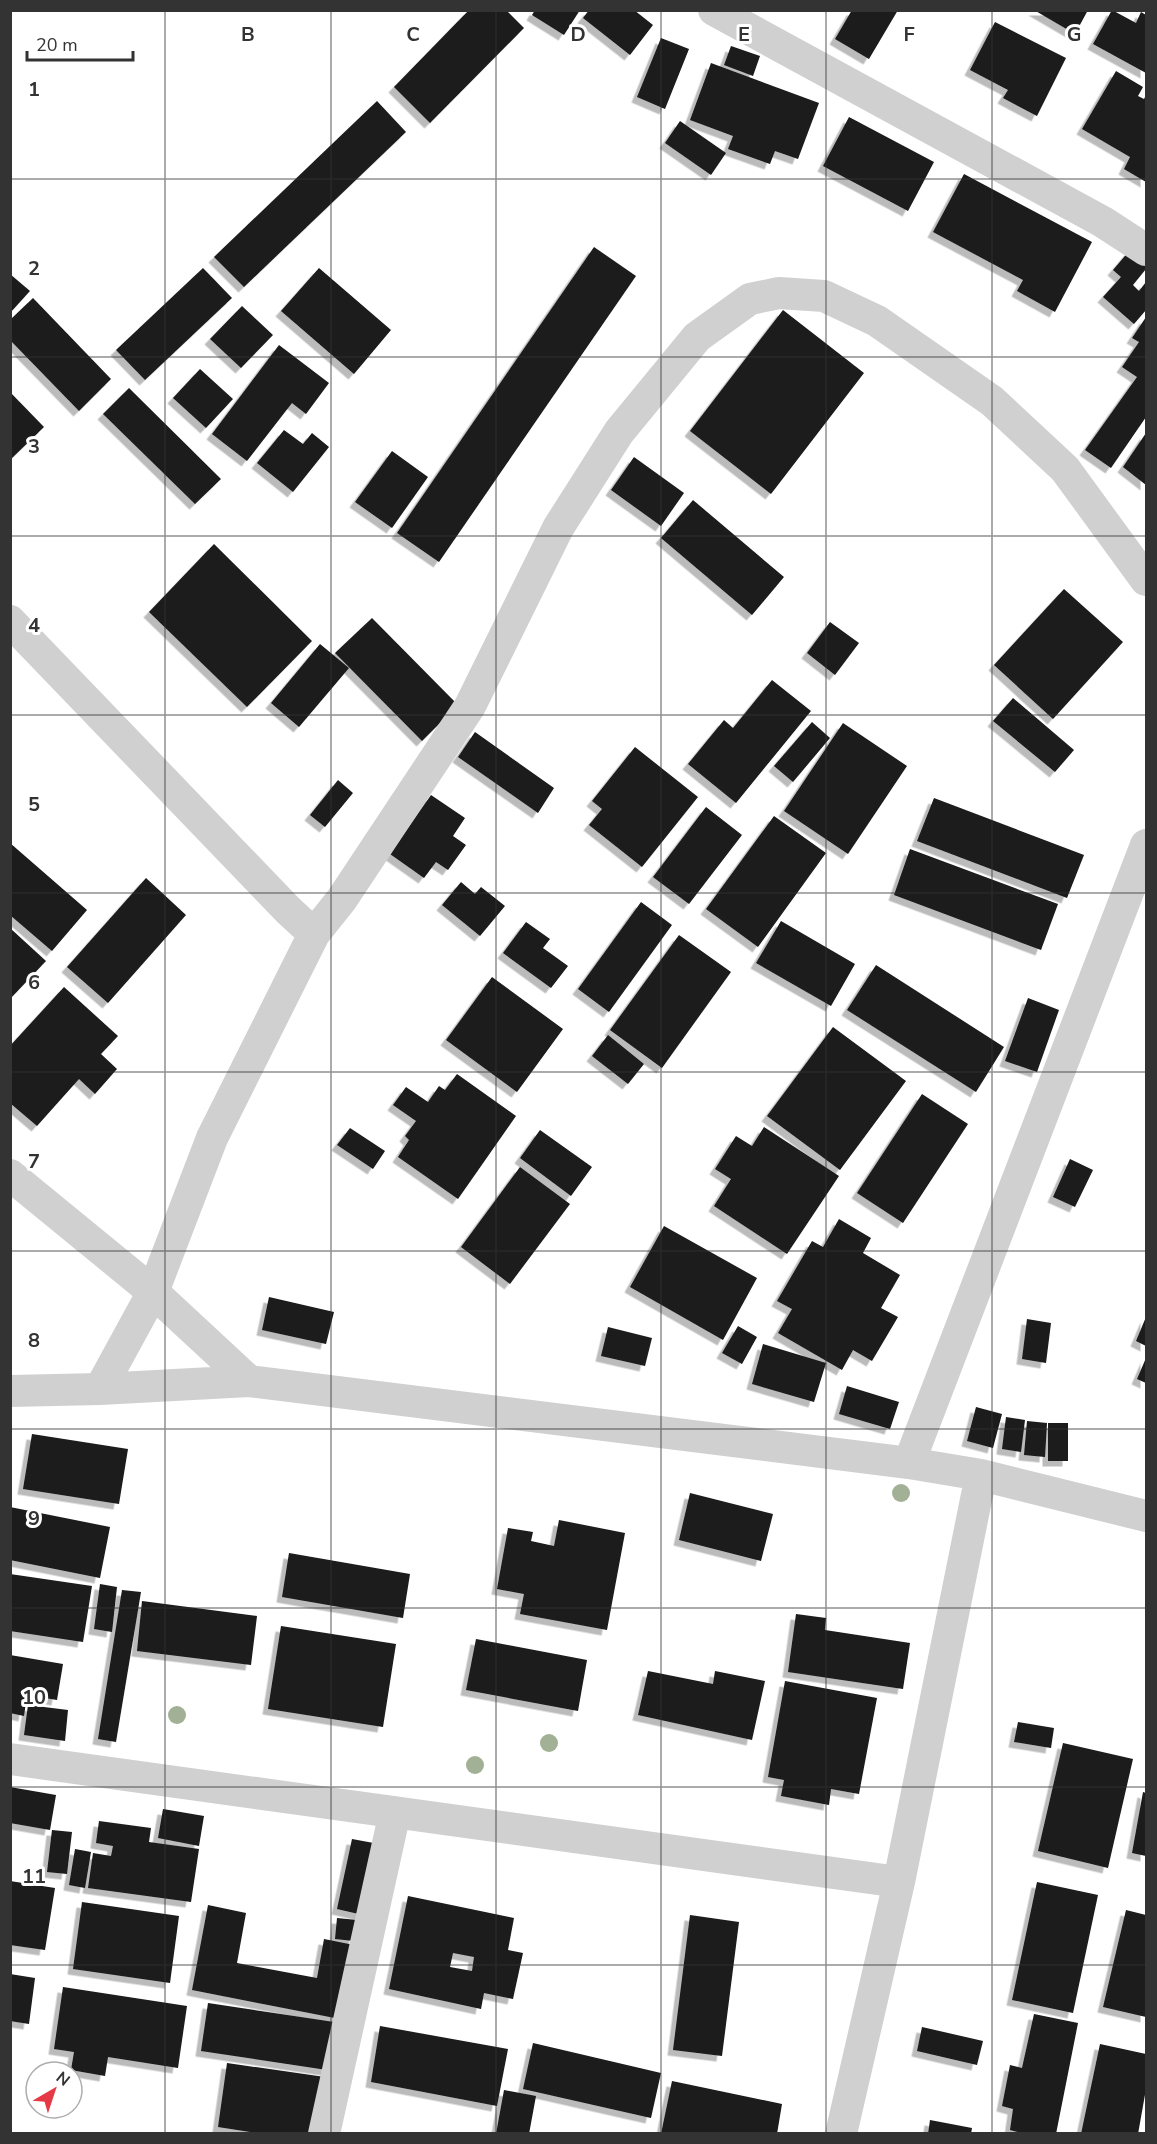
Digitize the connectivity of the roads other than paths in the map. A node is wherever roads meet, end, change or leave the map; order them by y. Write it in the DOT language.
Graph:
graph roads {
  1 [pos="714,10"];
  2 [pos="1146,250"];
  3 [pos="1146,580"];
  4 [pos="10,621"];
  5 [pos="1146,845"];
  6 [pos="314,934"];
  7 [pos="10,1175"];
  8 [pos="153,1292"];
  9 [pos="249,1381"];
  10 [pos="100,1389"];
  11 [pos="10,1391"];
  12 [pos="909,1463"];
  13 [pos="981,1475"];
  14 [pos="1146,1516"];
  15 [pos="10,1759"];
  16 [pos="395,1812"];
  17 [pos="898,1882"];
  18 [pos="324,2133"];
  19 [pos="842,2133"];
  1 -- 2 [label="street"];
  3 -- 6 [label="street"];
  4 -- 6 [label="street"];
  5 -- 12 [label="street"];
  6 -- 8 [label="street"];
  7 -- 8 [label="street"];
  8 -- 9 [label="street"];
  8 -- 10 [label="street"];
  9 -- 10 [label="street"];
  9 -- 12 [label="street"];
  10 -- 11 [label="street"];
  12 -- 13 [label="street"];
  13 -- 14 [label="street"];
  13 -- 17 [label="street"];
  15 -- 16 [label="street"];
  16 -- 17 [label="street"];
  16 -- 18 [label="street"];
  17 -- 19 [label="street"];
}
